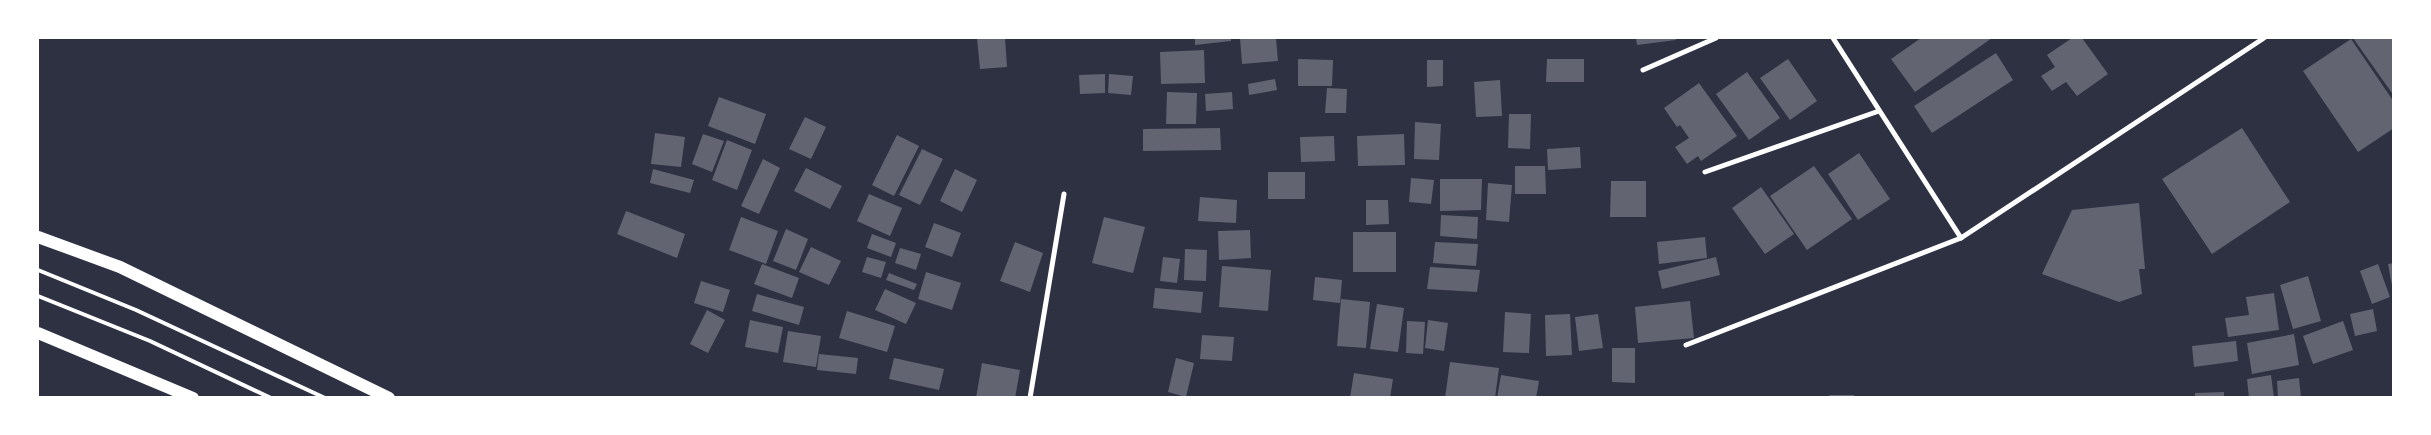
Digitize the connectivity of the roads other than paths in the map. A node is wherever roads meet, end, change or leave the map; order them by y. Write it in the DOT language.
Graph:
graph roads {
  1 [pos="1716,38"];
  2 [pos="1833,38"];
  3 [pos="2264,38"];
  4 [pos="1643,70"];
  5 [pos="1879,111"];
  6 [pos="1705,172"];
  7 [pos="1064,194"];
  8 [pos="38,237"];
  9 [pos="1961,238"];
  10 [pos="38,270"];
  11 [pos="38,296"];
  12 [pos="38,333"];
  13 [pos="1686,345"];
  14 [pos="193,398"];
  15 [pos="271,398"];
  16 [pos="324,398"];
  17 [pos="390,398"];
  18 [pos="1030,398"];
  1 -- 4 [label="street"];
  2 -- 5 [label="street"];
  3 -- 9 [label="street"];
  5 -- 6 [label="street"];
  5 -- 9 [label="street"];
  7 -- 18 [label="street"];
  8 -- 17 [label="main road"];
  9 -- 13 [label="street"];
  10 -- 16 [label="lane"];
  11 -- 15 [label="lane"];
  12 -- 14 [label="main road"];
}
